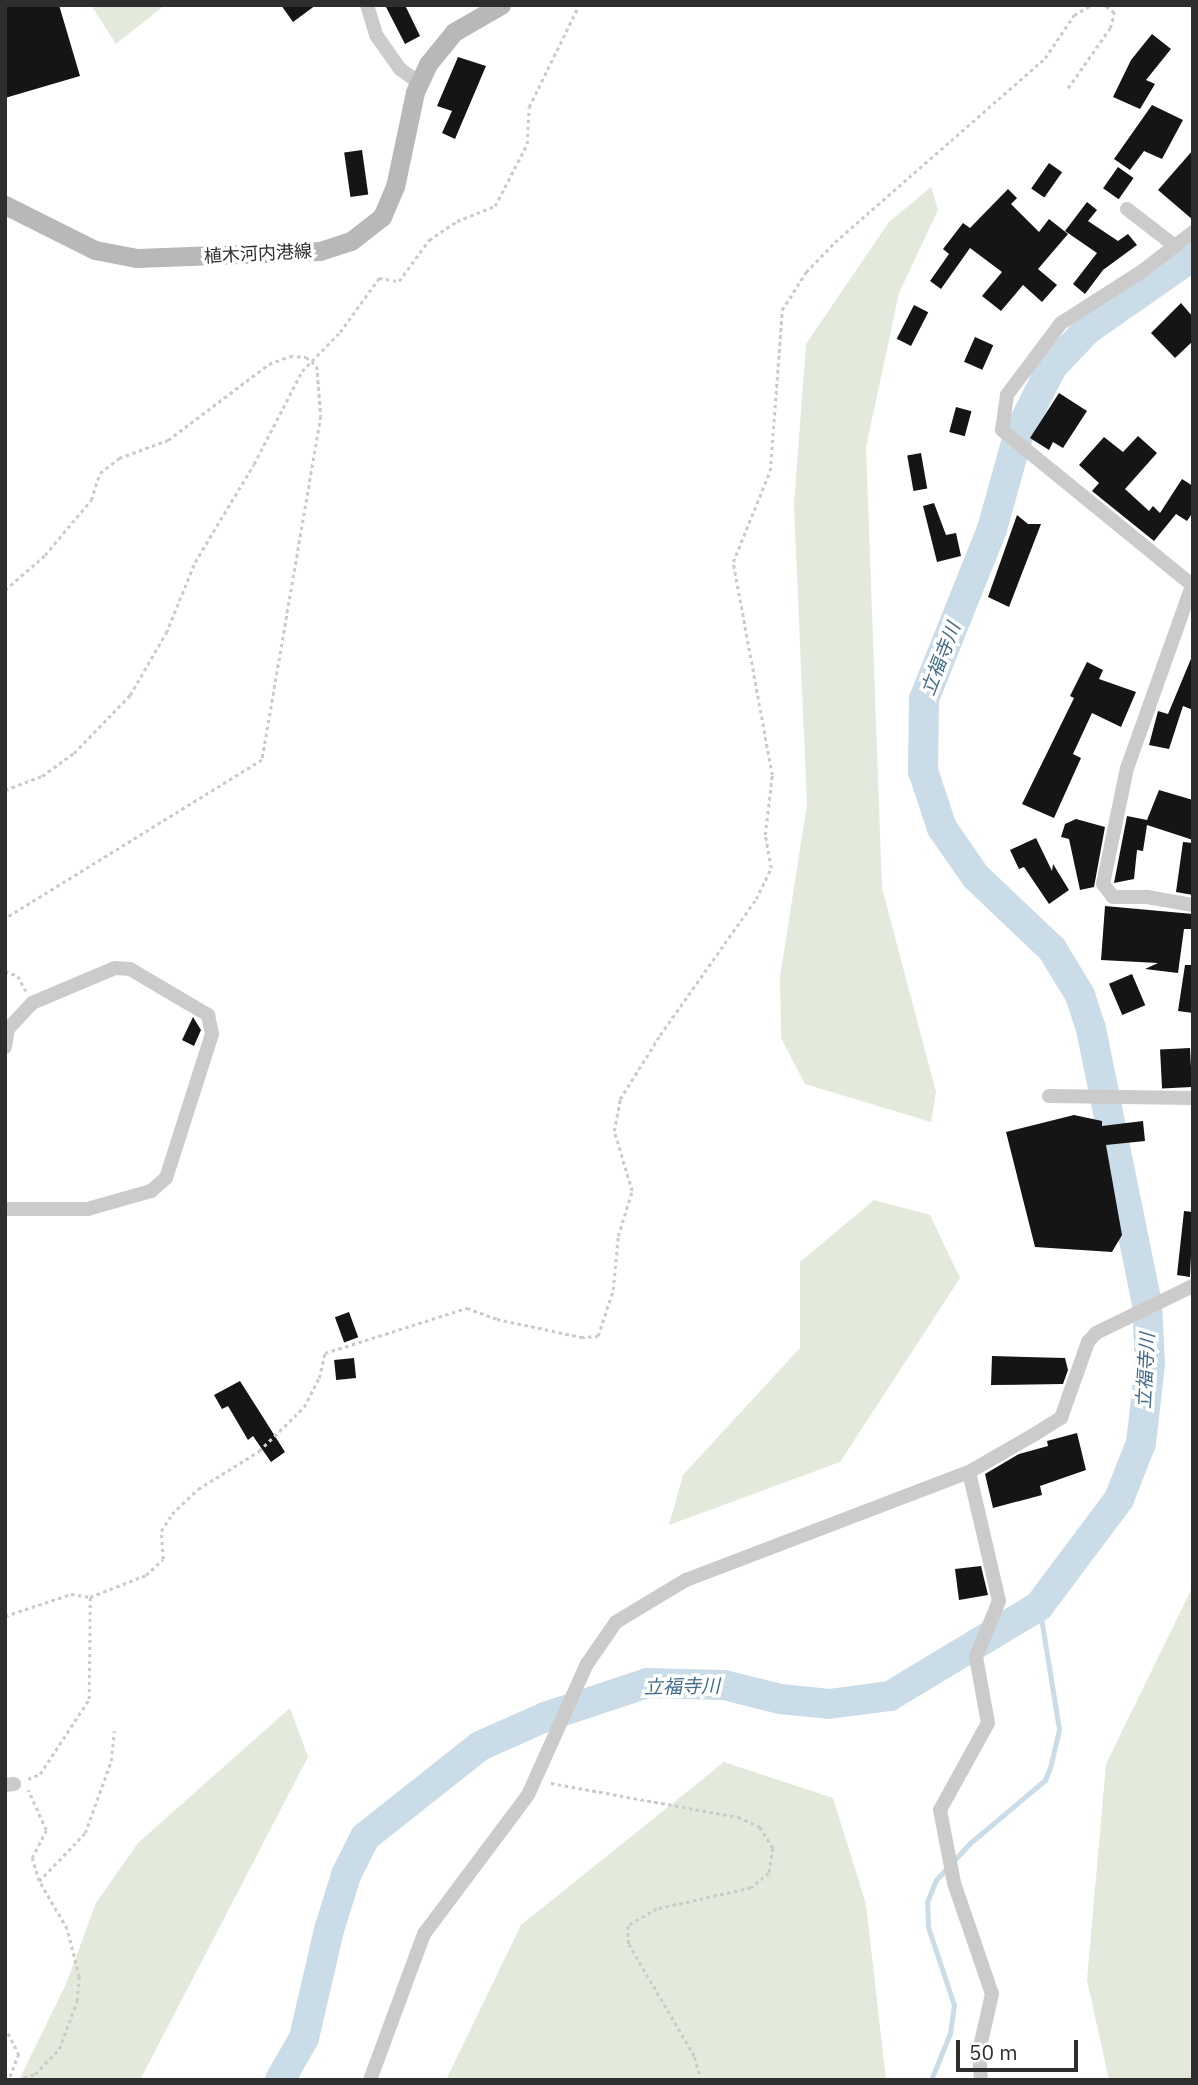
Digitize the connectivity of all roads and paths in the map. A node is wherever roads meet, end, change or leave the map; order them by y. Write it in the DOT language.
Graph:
graph roads {
  1 [pos="367,5"];
  2 [pos="501,5"];
  3 [pos="579,5"];
  4 [pos="1091,5"];
  5 [pos="1104,5"];
  6 [pos="419,83"];
  7 [pos="1068,88"];
  8 [pos="5,205"];
  9 [pos="1127,209"];
  10 [pos="1193,232"];
  11 [pos="1175,246"];
  12 [pos="311,360"];
  13 [pos="1192,584"];
  14 [pos="5,590"];
  15 [pos="5,790"];
  16 [pos="1193,905"];
  17 [pos="5,919"];
  18 [pos="5,971"];
  19 [pos="32,1003"];
  20 [pos="5,1047"];
  21 [pos="1049,1096"];
  22 [pos="1193,1098"];
  23 [pos="5,1209"];
  24 [pos="1193,1286"];
  25 [pos="969,1472"];
  26 [pos="90,1597"];
  27 [pos="5,1616"];
  28 [pos="114,1731"];
  29 [pos="534,1780"];
  30 [pos="39,1881"];
  31 [pos="5,2027"];
  32 [pos="9,2080"];
  33 [pos="17,2080"];
  34 [pos="370,2080"];
  35 [pos="701,2080"];
  36 [pos="981,2080"];
  1 -- 6 [label="street"];
  2 -- 6 [label="main road, 植木河内港線"];
  3 -- 12 [label="path"];
  4 -- 26 [label="path"];
  5 -- 7 [label="path"];
  6 -- 8 [label="main road, 植木河内港線"];
  9 -- 11 [label="street"];
  10 -- 11 [label="street"];
  11 -- 13 [label="street"];
  12 -- 14 [label="path"];
  12 -- 15 [label="path"];
  12 -- 17 [label="path"];
  13 -- 16 [label="street"];
  18 -- 19 [label="path"];
  19 -- 20 [label="street"];
  19 -- 23 [label="street"];
  21 -- 22 [label="street"];
  24 -- 25 [label="street"];
  25 -- 29 [label="street"];
  25 -- 36 [label="street"];
  26 -- 27 [label="path"];
  26 -- 30 [label="path"];
  28 -- 30 [label="path"];
  29 -- 34 [label="street"];
  29 -- 35 [label="path"];
  30 -- 33 [label="path"];
  31 -- 32 [label="path"];
}
